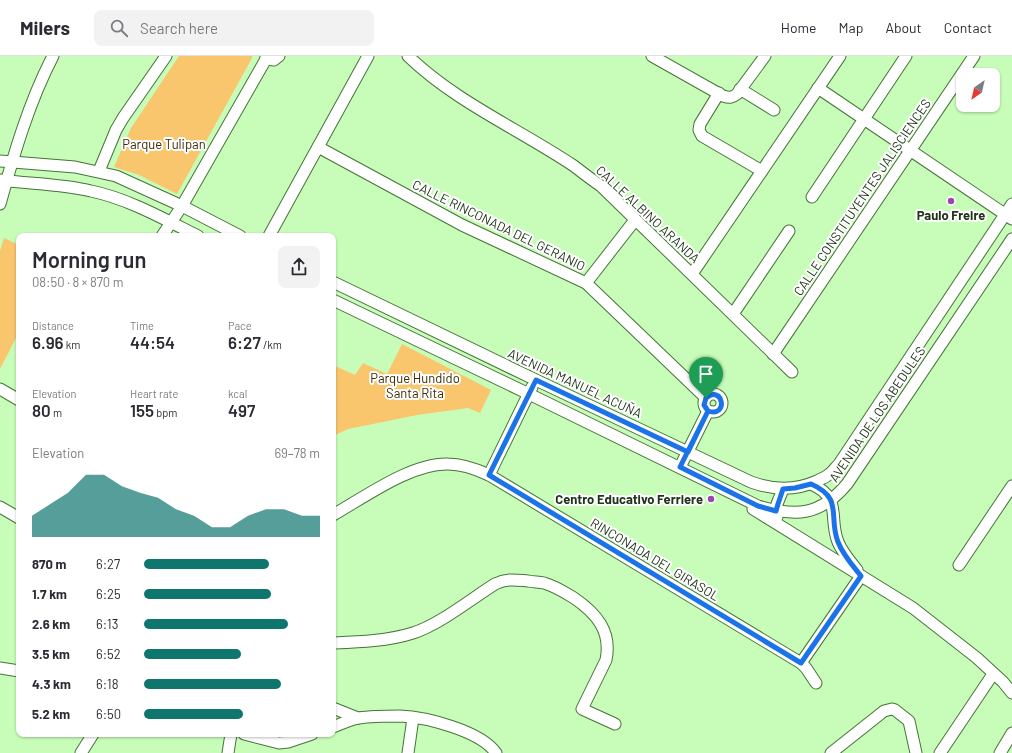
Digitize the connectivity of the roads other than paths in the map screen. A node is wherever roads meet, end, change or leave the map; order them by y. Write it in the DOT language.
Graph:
graph roads {
  1 [pos="166,56"];
  2 [pos="279,56"];
  3 [pos="368,56"];
  4 [pos="408,56"];
  5 [pos="652,56"];
  6 [pos="765,56"];
  7 [pos="840,56"];
  8 [pos="906,56"];
  9 [pos="974,56"];
  10 [pos="266,57"];
  11 [pos="49,59"];
  12 [pos="818,88"];
  13 [pos="719,93"];
  14 [pos="736,93"];
  15 [pos="774,110"];
  16 [pos="864,119"];
  17 [pos="318,147"];
  18 [pos="910,151"];
  19 [pos="0,161"];
  20 [pos="11,162"];
  21 [pos="762,171"];
  22 [pos="99,172"];
  23 [pos="3,181"];
  24 [pos="812,197"];
  25 [pos="0,204"];
  26 [pos="1012,204"];
  27 [pos="182,206"];
  28 [pos="1008,217"];
  29 [pos="635,220"];
  30 [pos="170,223"];
  31 [pos="789,231"];
  32 [pos="164,233"];
  33 [pos="192,233"];
  34 [pos="234,233"];
  35 [pos="271,233"];
  36 [pos="1012,239"];
  37 [pos="692,274"];
  38 [pos="336,283"];
  39 [pos="586,283"];
  40 [pos="336,301"];
  41 [pos="733,314"];
  42 [pos="773,354"];
  43 [pos="792,372"];
  44 [pos="536,380"];
  45 [pos="0,389"];
  46 [pos="529,394"];
  47 [pos="16,398"];
  48 [pos="706,398"];
  49 [pos="708,411"];
  50 [pos="688,452"];
  51 [pos="680,467"];
  52 [pos="489,475"];
  53 [pos="811,484"];
  54 [pos="717,486"];
  55 [pos="1012,486"];
  56 [pos="783,489"];
  57 [pos="830,500"];
  58 [pos="1,511"];
  59 [pos="776,511"];
  60 [pos="336,513"];
  61 [pos="16,517"];
  62 [pos="777,524"];
  63 [pos="959,565"];
  64 [pos="861,576"];
  65 [pos="336,643"];
  66 [pos="801,663"];
  67 [pos="0,668"];
  68 [pos="16,671"];
  69 [pos="993,674"];
  70 [pos="816,683"];
  71 [pos="1012,693"];
  72 [pos="336,709"];
  73 [pos="358,718"];
  74 [pos="413,718"];
  75 [pos="615,724"];
  76 [pos="336,726"];
  77 [pos="1012,733"];
  78 [pos="91,737"];
  79 [pos="231,737"];
  80 [pos="256,737"];
  81 [pos="303,737"];
  82 [pos="81,753"];
  83 [pos="228,753"];
  84 [pos="408,753"];
  85 [pos="496,753"];
  86 [pos="831,753"];
  87 [pos="916,753"];
  88 [pos="940,753"];
  89 [pos="1000,753"];
  1 -- 22 [label="street"];
  2 -- 10 [label="street"];
  3 -- 17 [label="street"];
  4 -- 29 [label="street, CALLE ALBINO ARANDA"];
  5 -- 13 [label="street"];
  6 -- 14 [label="street"];
  7 -- 12 [label="street"];
  8 -- 16 [label="street"];
  9 -- 18 [label="street, CALLE CONSTITUYENTES JALISCIENCES"];
  10 -- 27 [label="street"];
  11 -- 20 [label="street"];
  12 -- 16 [label="street"];
  12 -- 21 [label="street"];
  13 -- 14 [label="street"];
  13 -- 21 [label="street"];
  14 -- 15 [label="street"];
  16 -- 18 [label="street"];
  16 -- 24 [label="street"];
  17 -- 35 [label="street"];
  17 -- 39 [label="street, CALLE RINCONADA DEL GERANIO"];
  18 -- 28 [label="street"];
  18 -- 42 [label="street, CALLE CONSTITUYENTES JALISCIENCES"];
  19 -- 20 [label="street"];
  20 -- 22 [label="street"];
  20 -- 23 [label="street"];
  21 -- 37 [label="street"];
  22 -- 27 [label="street"];
  23 -- 25 [label="street"];
  23 -- 30 [label="street"];
  26 -- 28 [label="street, AVENIDA DE LOS ABEDULES"];
  27 -- 30 [label="street"];
  27 -- 34 [label="street"];
  28 -- 53 [label="street, AVENIDA DE LOS ABEDULES"];
  29 -- 37 [label="street, CALLE ALBINO ARANDA"];
  29 -- 39 [label="street"];
  30 -- 32 [label="street"];
  30 -- 33 [label="street"];
  31 -- 41 [label="street"];
  36 -- 57 [label="street, AVENIDA DE LOS ABEDULES"];
  37 -- 41 [label="street, CALLE ALBINO ARANDA"];
  38 -- 44 [label="street, AVENIDA MANUEL ACUÑA"];
  39 -- 48 [label="street, CALLE RINCONADA DEL GERANIO"];
  40 -- 46 [label="street"];
  41 -- 42 [label="street, CALLE ALBINO ARANDA"];
  42 -- 43 [label="street, CALLE ALBINO ARANDA"];
  44 -- 46 [label="street"];
  44 -- 50 [label="street, AVENIDA MANUEL ACUÑA"];
  45 -- 47 [label="street"];
  46 -- 51 [label="street"];
  46 -- 52 [label="street"];
  48 -- 49 [label="street"];
  48 -- 49 [label="street"];
  49 -- 50 [label="street"];
  50 -- 51 [label="street"];
  50 -- 56 [label="street, AVENIDA MANUEL ACUÑA"];
  51 -- 54 [label="street"];
  52 -- 60 [label="street, RINCONADA DEL GIRASOL"];
  52 -- 66 [label="street, RINCONADA DEL GIRASOL"];
  53 -- 56 [label="street, AVENIDA MANUEL ACUÑA"];
  53 -- 57 [label="street"];
  54 -- 59 [label="street, AVENIDA DE LOS ABEDULES"];
  54 -- 62 [label="street"];
  55 -- 63 [label="street"];
  56 -- 59 [label="street"];
  57 -- 59 [label="street, AVENIDA DE LOS ABEDULES"];
  57 -- 64 [label="street"];
  58 -- 61 [label="street"];
  59 -- 62 [label="street"];
  62 -- 64 [label="street"];
  64 -- 66 [label="street"];
  64 -- 69 [label="street"];
  65 -- 75 [label="street"];
  66 -- 70 [label="street"];
  67 -- 68 [label="street"];
  69 -- 71 [label="street"];
  69 -- 88 [label="street"];
  72 -- 73 [label="street"];
  73 -- 74 [label="street"];
  73 -- 76 [label="street"];
  74 -- 84 [label="street"];
  74 -- 85 [label="street"];
  77 -- 89 [label="street"];
  78 -- 82 [label="street"];
  79 -- 83 [label="street"];
  80 -- 81 [label="street"];
  86 -- 87 [label="street"];
}
